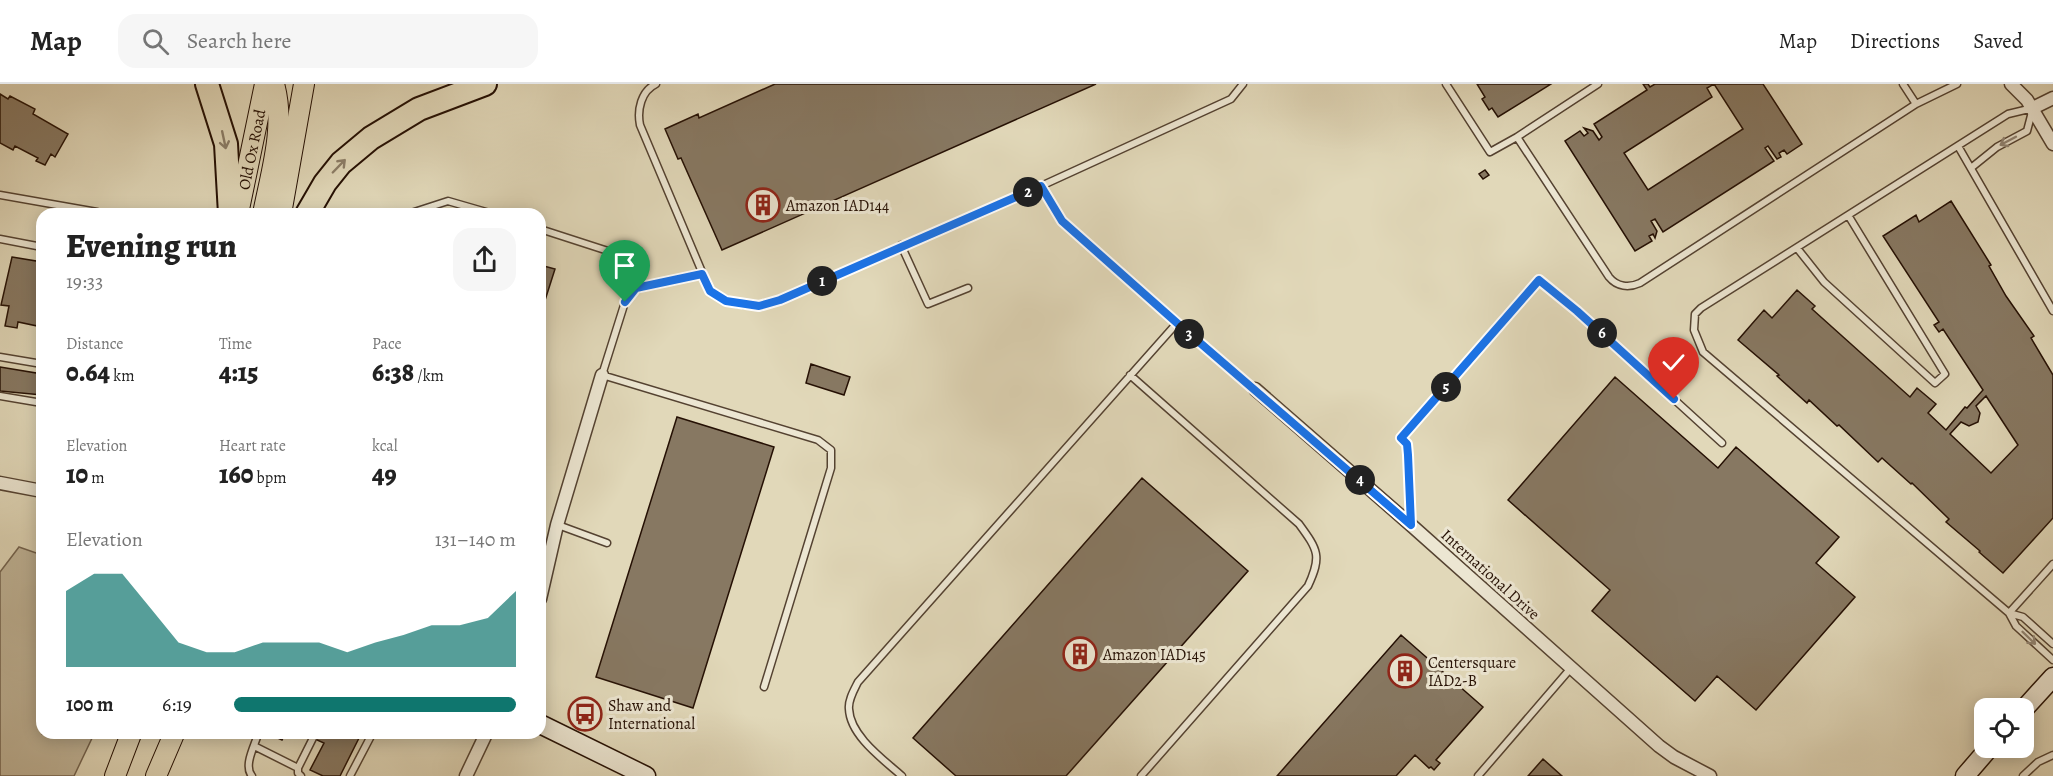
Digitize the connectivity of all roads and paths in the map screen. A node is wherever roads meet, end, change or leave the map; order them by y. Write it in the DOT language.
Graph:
graph roads {
  1 [pos="207,84"];
  2 [pos="265,84"];
  3 [pos="274,84"];
  4 [pos="304,84"];
  5 [pos="485,84"];
  6 [pos="656,84"];
  7 [pos="1243,84"];
  8 [pos="1446,84"];
  9 [pos="1598,84"];
  10 [pos="1904,84"];
  11 [pos="1957,84"];
  12 [pos="2011,84"];
  13 [pos="2053,98"];
  14 [pos="1916,104"];
  15 [pos="2032,108"];
  16 [pos="1517,137"];
  17 [pos="2053,144"];
  18 [pos="1958,146"];
  19 [pos="1971,168"];
  20 [pos="1041,186"];
  21 [pos="0,195"];
  22 [pos="74,208"];
  23 [pos="230,208"];
  24 [pos="239,208"];
  25 [pos="264,208"];
  26 [pos="282,208"];
  27 [pos="310,208"];
  28 [pos="426,208"];
  29 [pos="472,208"];
  30 [pos="1848,215"];
  31 [pos="546,231"];
  32 [pos="0,239"];
  33 [pos="36,246"];
  34 [pos="901,246"];
  35 [pos="1797,248"];
  36 [pos="702,274"];
  37 [pos="636,288"];
  38 [pos="968,288"];
  39 [pos="2053,311"];
  40 [pos="1177,323"];
  41 [pos="0,357"];
  42 [pos="36,363"];
  43 [pos="602,375"];
  44 [pos="1130,375"];
  45 [pos="1255,390"];
  46 [pos="0,396"];
  47 [pos="36,402"];
  48 [pos="1722,443"];
  49 [pos="0,483"];
  50 [pos="36,490"];
  51 [pos="557,525"];
  52 [pos="1411,525"];
  53 [pos="607,543"];
  54 [pos="2053,564"];
  55 [pos="546,573"];
  56 [pos="2009,613"];
  57 [pos="2053,644"];
  58 [pos="2053,660"];
  59 [pos="1571,668"];
  60 [pos="2053,677"];
  61 [pos="764,687"];
  62 [pos="2034,698"];
  63 [pos="546,727"];
  64 [pos="129,739"];
  65 [pos="172,739"];
  66 [pos="257,739"];
  67 [pos="312,739"];
  68 [pos="369,739"];
  69 [pos="484,739"];
  70 [pos="255,746"];
  71 [pos="2053,755"];
  72 [pos="1981,758"];
  73 [pos="298,768"];
  74 [pos="115,776"];
  75 [pos="156,776"];
  76 [pos="252,776"];
  77 [pos="301,776"];
  78 [pos="350,776"];
  79 [pos="466,776"];
  80 [pos="646,776"];
  81 [pos="902,776"];
  82 [pos="1141,776"];
  83 [pos="1478,776"];
  84 [pos="1710,776"];
  85 [pos="1965,776"];
  86 [pos="2023,776"];
  1 -- 23 [label="highway, one-way"];
  2 -- 24 [label="main road, Old Ox Road"];
  3 -- 25 [label="main road"];
  4 -- 26 [label="main road"];
  27 -- 5 [label="highway, one-way"];
  6 -- 36 [label="lane"];
  7 -- 20 [label="lane"];
  8 -- 16 [label="lane"];
  9 -- 16 [label="lane"];
  10 -- 14 [label="lane"];
  11 -- 14 [label="lane"];
  12 -- 15 [label="street"];
  13 -- 15 [label="street"];
  14 -- 16 [label="lane"];
  15 -- 17 [label="street"];
  15 -- 18 [label="lane"];
  15 -- 19 [label="lane, one-way"];
  18 -- 19 [label="lane"];
  18 -- 30 [label="lane"];
  19 -- 39 [label="lane"];
  20 -- 34 [label="lane"];
  20 -- 40 [label="lane"];
  21 -- 22 [label="lane"];
  28 -- 29 [label="lane"];
  30 -- 35 [label="lane"];
  30 -- 35 [label="lane"];
  31 -- 37 [label="lane"];
  32 -- 33 [label="lane"];
  34 -- 36 [label="lane"];
  34 -- 38 [label="lane"];
  35 -- 56 [label="lane"];
  36 -- 37 [label="lane"];
  37 -- 43 [label="lane"];
  40 -- 44 [label="lane"];
  40 -- 45 [label="lane"];
  41 -- 42 [label="lane"];
  43 -- 51 [label="street"];
  43 -- 61 [label="lane"];
  44 -- 81 [label="lane"];
  44 -- 82 [label="lane"];
  45 -- 52 [label="street, International Drive"];
  46 -- 47 [label="lane"];
  48 -- 52 [label="lane"];
  49 -- 50 [label="street"];
  51 -- 53 [label="lane"];
  51 -- 55 [label="street"];
  52 -- 59 [label="street, International Drive"];
  54 -- 56 [label="lane"];
  56 -- 57 [label="lane"];
  56 -- 58 [label="lane, one-way"];
  59 -- 83 [label="lane"];
  59 -- 84 [label="street, International Drive"];
  60 -- 62 [label="main road"];
  63 -- 80 [label="main road"];
  64 -- 74 [label="main road"];
  65 -- 75 [label="main road"];
  66 -- 70 [label="lane"];
  67 -- 73 [label="lane"];
  68 -- 78 [label="lane"];
  69 -- 79 [label="street"];
  70 -- 73 [label="lane"];
  70 -- 76 [label="lane"];
  71 -- 86 [label="lane"];
  72 -- 85 [label="main road"];
  73 -- 77 [label="lane"];
}
